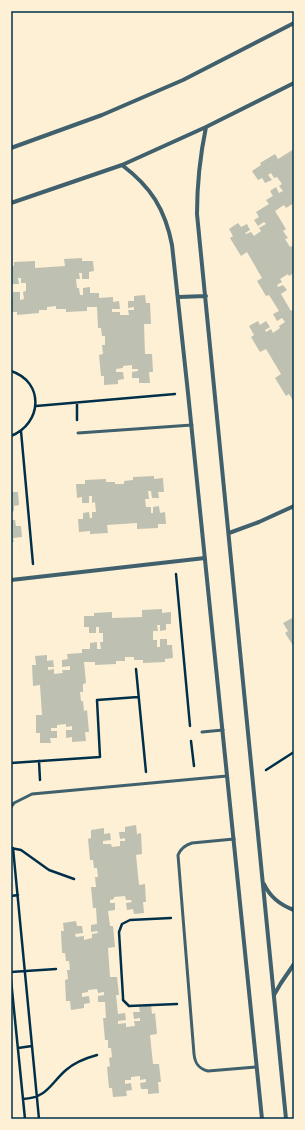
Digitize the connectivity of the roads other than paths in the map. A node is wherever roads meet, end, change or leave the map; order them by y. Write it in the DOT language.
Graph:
graph roads {
  1 [pos="294,23"];
  2 [pos="294,83"];
  3 [pos="206,128"];
  4 [pos="11,148"];
  5 [pos="122,164"];
  6 [pos="11,203"];
  7 [pos="206,296"];
  8 [pos="178,297"];
  9 [pos="192,426"];
  10 [pos="78,433"];
  11 [pos="294,506"];
  12 [pos="229,533"];
  13 [pos="205,558"];
  14 [pos="11,580"];
  15 [pos="222,730"];
  16 [pos="202,732"];
  17 [pos="227,776"];
  18 [pos="11,807"];
  19 [pos="234,840"];
  20 [pos="262,880"];
  21 [pos="294,910"];
  22 [pos="294,964"];
  23 [pos="274,996"];
  24 [pos="256,1067"];
  25 [pos="262,1119"];
  26 [pos="286,1119"];
  1 -- 4 [label="street"];
  2 -- 3 [label="street"];
  3 -- 5 [label="street"];
  3 -- 7 [label="street"];
  5 -- 6 [label="street"];
  5 -- 8 [label="street"];
  7 -- 8 [label="street"];
  7 -- 12 [label="street"];
  8 -- 9 [label="street"];
  9 -- 10 [label="lane"];
  9 -- 13 [label="street"];
  11 -- 12 [label="street"];
  12 -- 20 [label="street"];
  13 -- 14 [label="street"];
  13 -- 15 [label="street"];
  15 -- 16 [label="lane"];
  15 -- 17 [label="street"];
  17 -- 18 [label="lane"];
  17 -- 19 [label="street"];
  19 -- 24 [label="street"];
  19 -- 24 [label="lane"];
  20 -- 21 [label="street"];
  20 -- 23 [label="street"];
  22 -- 23 [label="street"];
  23 -- 26 [label="street"];
  24 -- 25 [label="street"];
}
